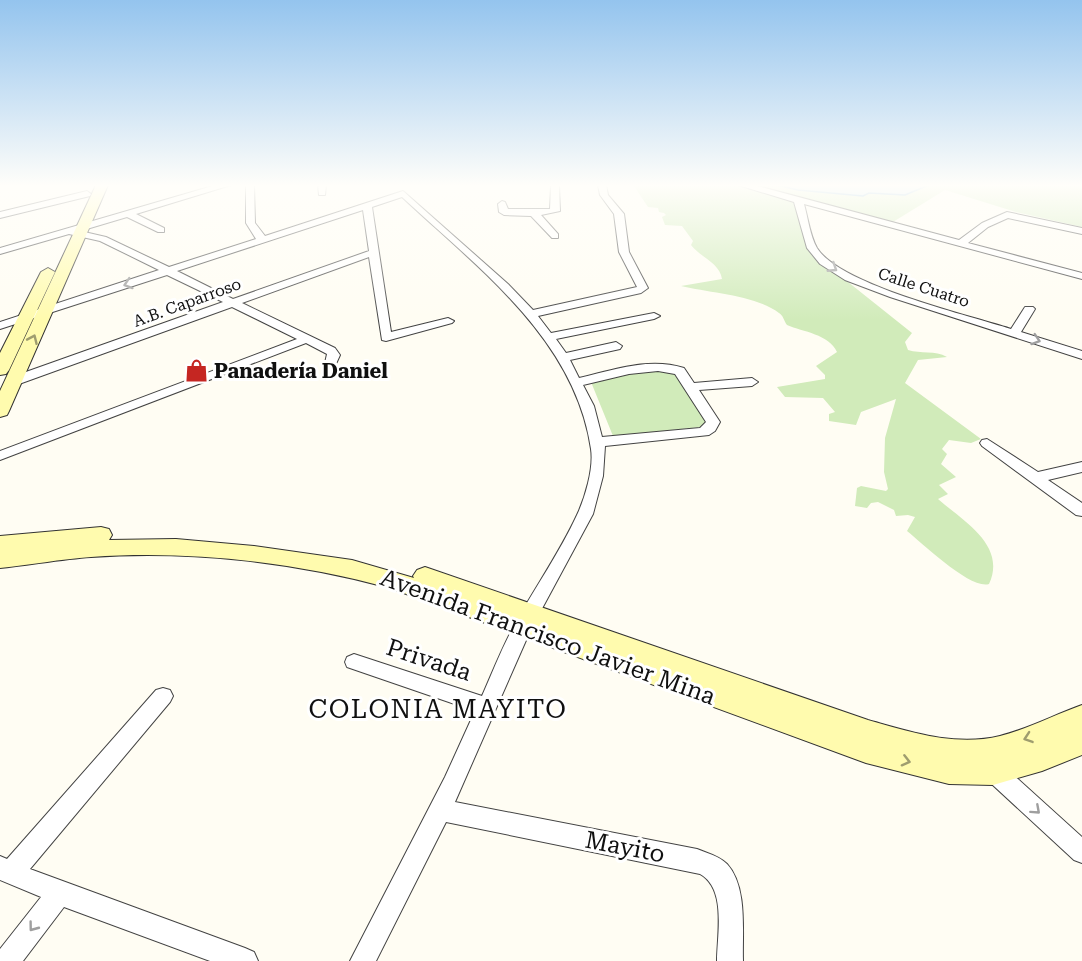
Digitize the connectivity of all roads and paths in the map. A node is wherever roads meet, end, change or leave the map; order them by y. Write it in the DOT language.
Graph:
graph roads {
  1 [pos="77,230"];
  2 [pos="253,230"];
  3 [pos="295,230"];
  4 [pos="370,230"];
  5 [pos="445,230"];
  6 [pos="549,230"];
  7 [pos="621,230"];
  8 [pos="807,230"];
  9 [pos="908,230"];
  10 [pos="979,230"];
  11 [pos="555,236"];
  12 [pos="264,240"];
  13 [pos="960,244"];
  14 [pos="0,251"];
  15 [pos="372,253"];
  16 [pos="169,270"];
  17 [pos="1082,276"];
  18 [pos="233,303"];
  19 [pos="1029,309"];
  20 [pos="46,310"];
  21 [pos="531,314"];
  22 [pos="654,316"];
  23 [pos="26,317"];
  24 [pos="448,321"];
  25 [pos="0,326"];
  26 [pos="1014,333"];
  27 [pos="549,337"];
  28 [pos="307,339"];
  29 [pos="616,346"];
  30 [pos="1082,355"];
  31 [pos="562,358"];
  32 [pos="331,363"];
  33 [pos="0,370"];
  34 [pos="14,381"];
  35 [pos="576,382"];
  36 [pos="752,382"];
  37 [pos="690,387"];
  38 [pos="0,411"];
  39 [pos="598,442"];
  40 [pos="987,443"];
  41 [pos="0,456"];
  42 [pos="1082,467"];
  43 [pos="1035,478"];
  44 [pos="1082,511"];
  45 [pos="0,544"];
  46 [pos="0,560"];
  47 [pos="526,622"];
  48 [pos="354,662"];
  49 [pos="162,696"];
  50 [pos="487,706"];
  51 [pos="1082,717"];
  52 [pos="1082,741"];
  53 [pos="984,762"];
  54 [pos="440,810"];
  55 [pos="1082,852"];
  56 [pos="5,870"];
  57 [pos="59,893"];
  58 [pos="7,961"];
  59 [pos="245,961"];
  60 [pos="363,961"];
  61 [pos="730,961"];
  1 -- 14 [label="street"];
  1 -- 16 [label="street"];
  1 -- 20 [label="main road"];
  1 -- 23 [label="main road"];
  2 -- 12 [label="street"];
  3 -- 12 [label="street"];
  4 -- 15 [label="street"];
  5 -- 21 [label="street"];
  6 -- 11 [label="street"];
  7 -- 21 [label="street"];
  8 -- 26 [label="street, Calle Cuatro, one-way"];
  9 -- 13 [label="street"];
  10 -- 13 [label="street"];
  12 -- 16 [label="street"];
  13 -- 17 [label="street"];
  15 -- 18 [label="street, A.B. Caparroso"];
  15 -- 24 [label="street"];
  16 -- 18 [label="street"];
  16 -- 20 [label="street, one-way"];
  18 -- 28 [label="street"];
  18 -- 34 [label="street, A.B. Caparroso"];
  19 -- 26 [label="street"];
  20 -- 23 [label="street"];
  34 -- 20 [label="main road, one-way"];
  21 -- 27 [label="street"];
  22 -- 27 [label="street"];
  23 -- 25 [label="street"];
  23 -- 33 [label="main road"];
  26 -- 30 [label="street, Calle Cuatro, one-way"];
  27 -- 31 [label="street"];
  28 -- 32 [label="street"];
  28 -- 41 [label="street"];
  29 -- 31 [label="street"];
  31 -- 35 [label="street"];
  34 -- 38 [label="main road"];
  35 -- 37 [label="street"];
  35 -- 39 [label="street"];
  36 -- 37 [label="street"];
  37 -- 39 [label="street"];
  39 -- 47 [label="street"];
  40 -- 43 [label="street"];
  42 -- 43 [label="street"];
  43 -- 44 [label="street"];
  45 -- 47 [label="main road, Avenida Francisco Javier Mina"];
  46 -- 47 [label="main road, Avenida Francisco Javier Mina"];
  47 -- 50 [label="street"];
  47 -- 53 [label="main road, Avenida Francisco Javier Mina"];
  48 -- 50 [label="street, Privada"];
  49 -- 56 [label="street"];
  50 -- 54 [label="street"];
  51 -- 53 [label="main road, Avenida Francisco Javier Mina, one-way"];
  52 -- 53 [label="main road, Avenida Francisco Javier Mina"];
  53 -- 55 [label="street, one-way"];
  54 -- 60 [label="street"];
  54 -- 61 [label="street, Mayito"];
  56 -- 57 [label="street"];
  57 -- 58 [label="street, one-way"];
  57 -- 59 [label="street"];
}
